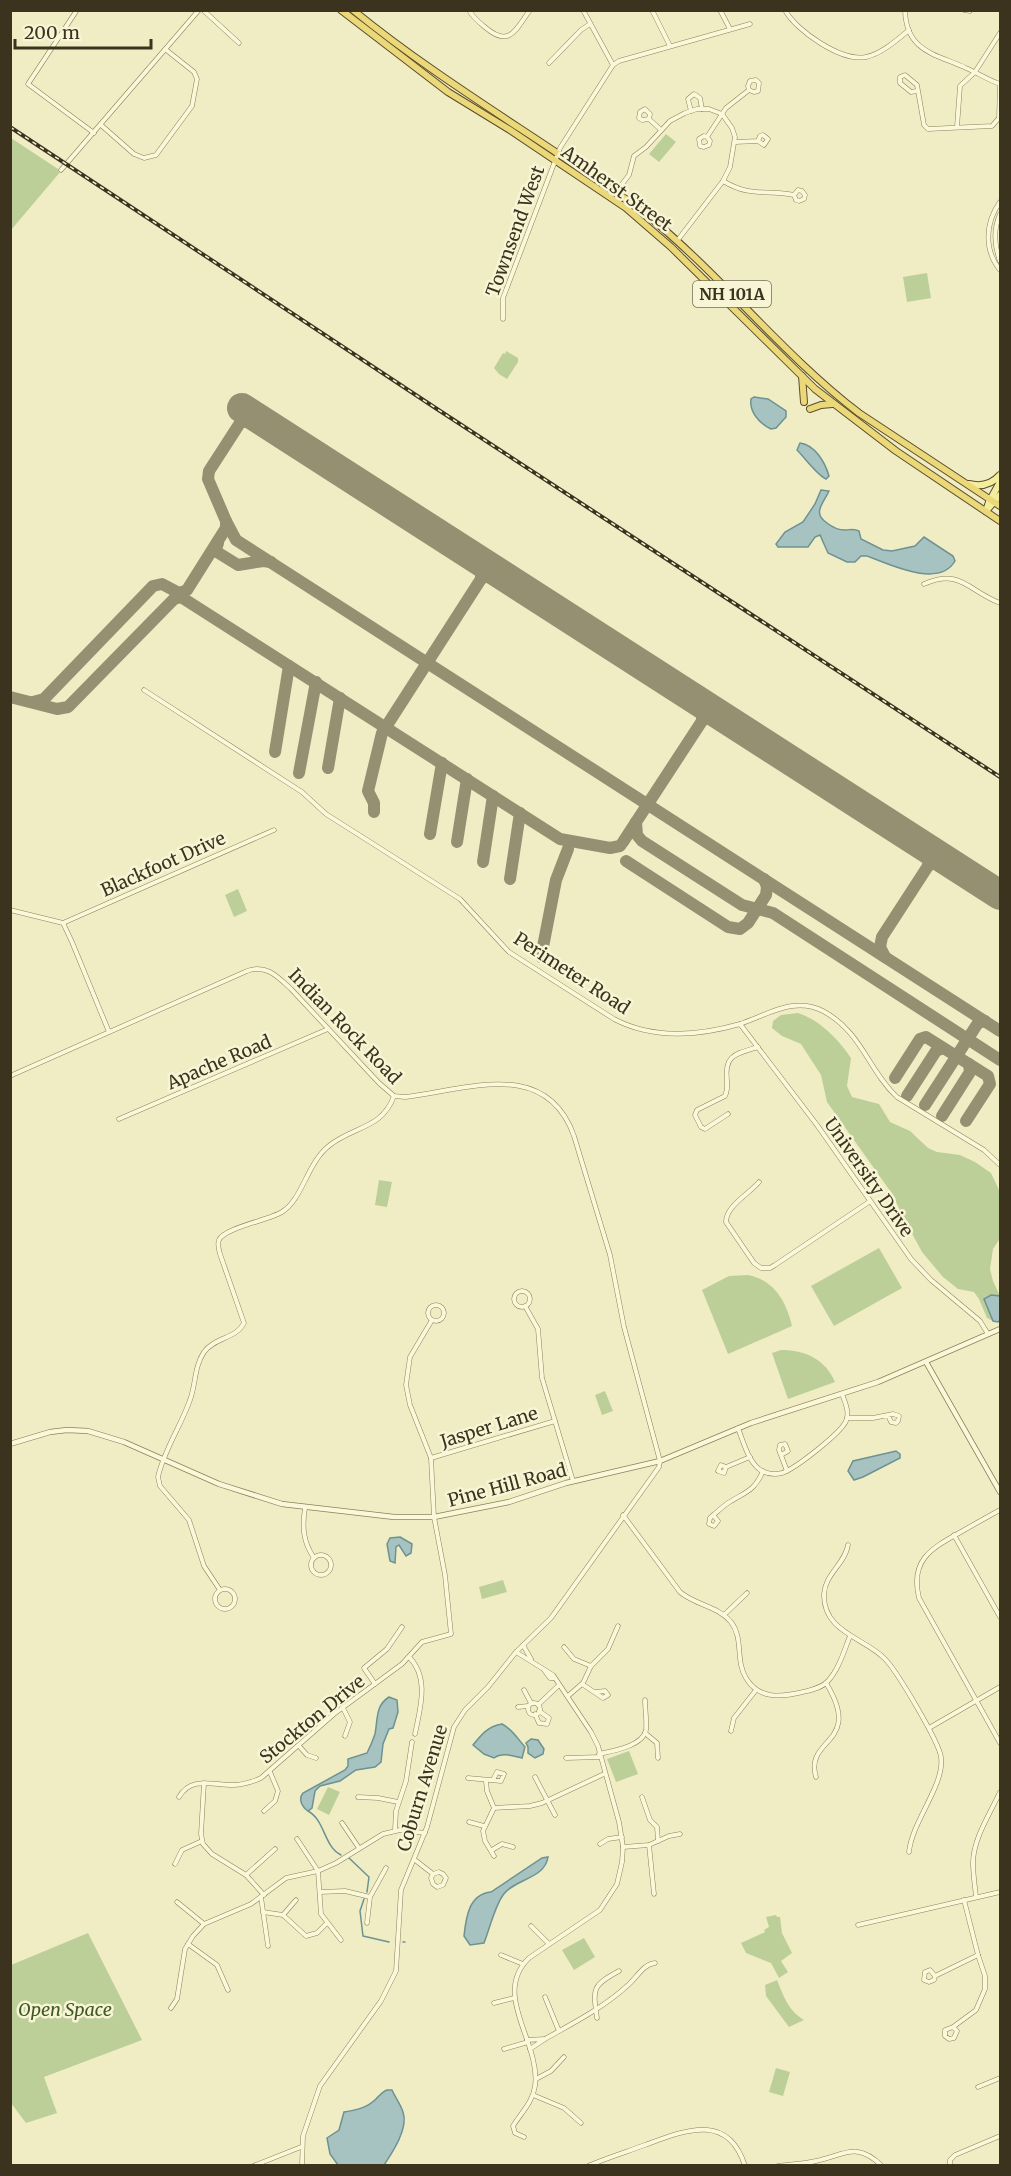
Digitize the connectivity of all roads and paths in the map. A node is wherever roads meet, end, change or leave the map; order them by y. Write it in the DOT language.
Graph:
graph roads {
  1 [pos="77,10"];
  2 [pos="201,10"];
  3 [pos="341,10"];
  4 [pos="353,10"];
  5 [pos="470,10"];
  6 [pos="530,10"];
  7 [pos="583,10"];
  8 [pos="652,10"];
  9 [pos="720,10"];
  10 [pos="785,10"];
  11 [pos="905,10"];
  12 [pos="964,10"];
  13 [pos="970,11"];
  14 [pos="590,24"];
  15 [pos="750,24"];
  16 [pos="730,29"];
  17 [pos="909,30"];
  18 [pos="1000,33"];
  19 [pos="239,43"];
  20 [pos="670,46"];
  21 [pos="165,49"];
  22 [pos="549,63"];
  23 [pos="613,65"];
  24 [pos="975,72"];
  25 [pos="1000,84"];
  26 [pos="749,90"];
  27 [pos="917,91"];
  28 [pos="702,109"];
  29 [pos="691,111"];
  30 [pos="722,114"];
  31 [pos="649,119"];
  32 [pos="101,125"];
  33 [pos="957,127"];
  34 [pos="661,130"];
  35 [pos="94,133"];
  36 [pos="707,137"];
  37 [pos="758,141"];
  38 [pos="735,142"];
  39 [pos="557,157"];
  40 [pos="61,171"];
  41 [pos="723,181"];
  42 [pos="616,192"];
  43 [pos="794,195"];
  44 [pos="1000,202"];
  45 [pos="1000,214"];
  46 [pos="677,242"];
  47 [pos="1000,261"];
  48 [pos="1000,270"];
  49 [pos="503,319"];
  50 [pos="802,376"];
  51 [pos="804,402"];
  52 [pos="834,404"];
  53 [pos="810,409"];
  54 [pos="1000,475"];
  55 [pos="1000,482"];
  56 [pos="966,484"];
  57 [pos="1000,495"];
  58 [pos="995,503"];
  59 [pos="986,511"];
  60 [pos="1000,521"];
  61 [pos="924,584"];
  62 [pos="1000,603"];
  63 [pos="144,690"];
  64 [pos="274,830"];
  65 [pos="10,910"];
  66 [pos="63,923"];
  67 [pos="740,1024"];
  68 [pos="328,1029"];
  69 [pos="109,1032"];
  70 [pos="758,1047"];
  71 [pos="10,1076"];
  72 [pos="394,1096"];
  73 [pos="728,1114"];
  74 [pos="119,1119"];
  75 [pos="1000,1166"];
  76 [pos="759,1182"];
  77 [pos="869,1202"];
  78 [pos="525,1306"];
  79 [pos="432,1320"];
  80 [pos="1000,1329"];
  81 [pos="988,1334"];
  82 [pos="926,1362"];
  83 [pos="842,1394"];
  84 [pos="888,1415"];
  85 [pos="847,1418"];
  86 [pos="555,1421"];
  87 [pos="738,1428"];
  88 [pos="10,1444"];
  89 [pos="781,1455"];
  90 [pos="750,1457"];
  91 [pos="430,1458"];
  92 [pos="164,1460"];
  93 [pos="660,1461"];
  94 [pos="726,1467"];
  95 [pos="763,1471"];
  96 [pos="787,1471"];
  97 [pos="573,1481"];
  98 [pos="1000,1492"];
  99 [pos="305,1508"];
  100 [pos="1000,1510"];
  101 [pos="623,1515"];
  102 [pos="714,1515"];
  103 [pos="434,1517"];
  104 [pos="954,1535"];
  105 [pos="848,1545"];
  106 [pos="314,1558"];
  107 [pos="220,1590"];
  108 [pos="747,1593"];
  109 [pos="724,1615"];
  110 [pos="1000,1617"];
  111 [pos="618,1626"];
  112 [pos="402,1627"];
  113 [pos="850,1636"];
  114 [pos="523,1645"];
  115 [pos="564,1647"];
  116 [pos="516,1652"];
  117 [pos="409,1657"];
  118 [pos="531,1659"];
  119 [pos="591,1666"];
  120 [pos="826,1683"];
  121 [pos="375,1684"];
  122 [pos="582,1684"];
  123 [pos="559,1685"];
  124 [pos="1000,1687"];
  125 [pos="524,1690"];
  126 [pos="756,1690"];
  127 [pos="596,1692"];
  128 [pos="568,1695"];
  129 [pos="645,1700"];
  130 [pos="978,1700"];
  131 [pos="530,1705"];
  132 [pos="538,1705"];
  133 [pos="518,1707"];
  134 [pos="343,1708"];
  135 [pos="539,1711"];
  136 [pos="535,1714"];
  137 [pos="929,1728"];
  138 [pos="731,1731"];
  139 [pos="645,1733"];
  140 [pos="415,1734"];
  141 [pos="345,1736"];
  142 [pos="412,1742"];
  143 [pos="1000,1743"];
  144 [pos="299,1746"];
  145 [pos="600,1756"];
  146 [pos="316,1758"];
  147 [pos="566,1758"];
  148 [pos="658,1758"];
  149 [pos="270,1772"];
  150 [pos="604,1774"];
  151 [pos="535,1776"];
  152 [pos="816,1777"];
  153 [pos="468,1778"];
  154 [pos="493,1780"];
  155 [pos="486,1781"];
  156 [pos="204,1783"];
  157 [pos="1000,1792"];
  158 [pos="180,1797"];
  159 [pos="358,1797"];
  160 [pos="642,1797"];
  161 [pos="546,1801"];
  162 [pos="398,1802"];
  163 [pos="494,1808"];
  164 [pos="264,1810"];
  165 [pos="555,1815"];
  166 [pos="469,1822"];
  167 [pos="342,1823"];
  168 [pos="484,1826"];
  169 [pos="394,1830"];
  170 [pos="425,1833"];
  171 [pos="680,1834"];
  172 [pos="622,1838"];
  173 [pos="297,1839"];
  174 [pos="508,1840"];
  175 [pos="202,1841"];
  176 [pos="658,1841"];
  177 [pos="505,1844"];
  178 [pos="600,1844"];
  179 [pos="649,1845"];
  180 [pos="513,1847"];
  181 [pos="623,1847"];
  182 [pos="359,1848"];
  183 [pos="275,1849"];
  184 [pos="492,1850"];
  185 [pos="909,1852"];
  186 [pos="494,1856"];
  187 [pos="414,1860"];
  188 [pos="175,1864"];
  189 [pos="386,1868"];
  190 [pos="318,1870"];
  191 [pos="433,1874"];
  192 [pos="246,1875"];
  193 [pos="320,1892"];
  194 [pos="1000,1892"];
  195 [pos="654,1894"];
  196 [pos="262,1896"];
  197 [pos="370,1897"];
  198 [pos="976,1897"];
  199 [pos="296,1900"];
  200 [pos="964,1900"];
  201 [pos="177,1902"];
  202 [pos="263,1912"];
  203 [pos="283,1915"];
  204 [pos="327,1923"];
  205 [pos="368,1923"];
  206 [pos="204,1924"];
  207 [pos="858,1925"];
  208 [pos="531,1926"];
  209 [pos="341,1940"];
  210 [pos="188,1944"];
  211 [pos="549,1944"];
  212 [pos="268,1946"];
  213 [pos="501,1954"];
  214 [pos="978,1955"];
  215 [pos="655,1963"];
  216 [pos="523,1964"];
  217 [pos="619,1971"];
  218 [pos="935,1976"];
  219 [pos="228,1990"];
  220 [pos="545,1997"];
  221 [pos="514,1998"];
  222 [pos="494,2003"];
  223 [pos="171,2008"];
  224 [pos="596,2009"];
  225 [pos="597,2019"];
  226 [pos="953,2027"];
  227 [pos="559,2031"];
  228 [pos="545,2039"];
  229 [pos="527,2041"];
  230 [pos="504,2049"];
  231 [pos="530,2049"];
  232 [pos="564,2057"];
  233 [pos="1000,2078"];
  234 [pos="536,2079"];
  235 [pos="978,2087"];
  236 [pos="533,2095"];
  237 [pos="581,2123"];
  238 [pos="1000,2136"];
  239 [pos="524,2137"];
  240 [pos="302,2147"];
  241 [pos="253,2166"];
  242 [pos="302,2166"];
  243 [pos="588,2166"];
  244 [pos="745,2166"];
  245 [pos="778,2166"];
  246 [pos="882,2166"];
  247 [pos="950,2166"];
  1 -- 35 [label="street"];
  2 -- 19 [label="street"];
  2 -- 21 [label="street"];
  3 -- 39 [label="highway, Amherst Street / NH 101A"];
  4 -- 39 [label="highway, Amherst Street / NH 101A"];
  5 -- 6 [label="street"];
  7 -- 14 [label="street"];
  8 -- 20 [label="street"];
  9 -- 16 [label="street"];
  10 -- 17 [label="street"];
  11 -- 17 [label="street"];
  12 -- 13 [label="street"];
  14 -- 22 [label="street"];
  14 -- 23 [label="street"];
  15 -- 16 [label="street"];
  16 -- 20 [label="street"];
  17 -- 24 [label="street"];
  18 -- 24 [label="street"];
  20 -- 23 [label="street"];
  21 -- 32 [label="street"];
  21 -- 32 [label="street"];
  23 -- 39 [label="street, Townsend West"];
  24 -- 25 [label="street"];
  24 -- 33 [label="street"];
  25 -- 33 [label="street"];
  26 -- 30 [label="street"];
  27 -- 27 [label="street"];
  27 -- 33 [label="street"];
  28 -- 29 [label="street"];
  28 -- 29 [label="street"];
  28 -- 30 [label="street"];
  29 -- 34 [label="street"];
  30 -- 36 [label="street"];
  30 -- 38 [label="street"];
  31 -- 34 [label="street"];
  32 -- 35 [label="street"];
  34 -- 42 [label="street"];
  35 -- 40 [label="street"];
  37 -- 38 [label="street"];
  38 -- 41 [label="street"];
  39 -- 42 [label="highway, Amherst Street / NH 101A"];
  39 -- 49 [label="street, Townsend West"];
  39 -- 50 [label="highway, Amherst Street / NH 101A"];
  41 -- 43 [label="street"];
  41 -- 46 [label="street"];
  42 -- 46 [label="highway, Amherst Street / NH 101A"];
  44 -- 48 [label="street"];
  45 -- 47 [label="street"];
  46 -- 56 [label="highway, Amherst Street / NH 101A"];
  50 -- 51 [label="highway"];
  50 -- 52 [label="highway, Amherst Street / NH 101A"];
  52 -- 53 [label="highway"];
  52 -- 59 [label="highway, Amherst Street / NH 101A"];
  54 -- 56 [label="main road"];
  55 -- 58 [label="main road"];
  56 -- 58 [label="highway, Amherst Street / NH 101A"];
  57 -- 58 [label="main road"];
  58 -- 59 [label="main road"];
  59 -- 60 [label="highway, Amherst Street / NH 101A"];
  61 -- 62 [label="street"];
  63 -- 67 [label="street, Perimeter Road"];
  64 -- 66 [label="street, Blackfoot Drive"];
  65 -- 66 [label="street"];
  66 -- 69 [label="street"];
  67 -- 70 [label="street, University Drive"];
  67 -- 75 [label="street, Perimeter Road"];
  68 -- 69 [label="street, Indian Rock Road"];
  68 -- 72 [label="street, Indian Rock Road"];
  68 -- 74 [label="street, Apache Road"];
  69 -- 71 [label="street, Indian Rock Road"];
  70 -- 73 [label="street"];
  70 -- 77 [label="street, University Drive"];
  72 -- 92 [label="street"];
  72 -- 93 [label="street, Indian Rock Road"];
  76 -- 77 [label="street"];
  77 -- 81 [label="street, University Drive"];
  78 -- 78 [label="street"];
  78 -- 86 [label="street"];
  79 -- 79 [label="street"];
  79 -- 91 [label="street"];
  80 -- 81 [label="street, Pine Hill Road"];
  81 -- 82 [label="street, Pine Hill Road"];
  82 -- 83 [label="street, Pine Hill Road"];
  82 -- 98 [label="street"];
  83 -- 85 [label="street"];
  83 -- 87 [label="street, Pine Hill Road"];
  84 -- 85 [label="street"];
  85 -- 96 [label="street"];
  86 -- 91 [label="street, Jasper Lane"];
  86 -- 97 [label="street"];
  87 -- 90 [label="street"];
  87 -- 93 [label="street, Pine Hill Road"];
  88 -- 92 [label="street, Pine Hill Road"];
  89 -- 96 [label="street"];
  90 -- 94 [label="street"];
  90 -- 95 [label="street"];
  91 -- 103 [label="street"];
  92 -- 99 [label="street, Pine Hill Road"];
  92 -- 107 [label="street"];
  93 -- 97 [label="street, Pine Hill Road"];
  93 -- 101 [label="street, Coburn Avenue"];
  95 -- 96 [label="street"];
  95 -- 102 [label="street"];
  97 -- 103 [label="street, Pine Hill Road"];
  99 -- 103 [label="street, Pine Hill Road"];
  99 -- 106 [label="street"];
  100 -- 104 [label="street"];
  101 -- 109 [label="street"];
  101 -- 114 [label="street, Coburn Avenue"];
  103 -- 117 [label="street, Stockton Drive"];
  104 -- 110 [label="street"];
  104 -- 130 [label="street"];
  105 -- 113 [label="street"];
  106 -- 106 [label="street"];
  107 -- 107 [label="street"];
  108 -- 109 [label="street"];
  109 -- 126 [label="street"];
  111 -- 119 [label="street"];
  112 -- 121 [label="street"];
  113 -- 120 [label="street"];
  113 -- 137 [label="street"];
  114 -- 116 [label="street, Coburn Avenue"];
  114 -- 118 [label="street"];
  115 -- 119 [label="street"];
  116 -- 118 [label="street"];
  116 -- 170 [label="street, Coburn Avenue"];
  117 -- 121 [label="street, Stockton Drive"];
  117 -- 140 [label="street"];
  118 -- 123 [label="street"];
  119 -- 122 [label="street"];
  120 -- 126 [label="street"];
  120 -- 152 [label="street"];
  121 -- 134 [label="street, Stockton Drive"];
  122 -- 127 [label="street"];
  122 -- 128 [label="street"];
  123 -- 128 [label="street"];
  123 -- 132 [label="street"];
  124 -- 130 [label="street"];
  125 -- 131 [label="street"];
  126 -- 138 [label="street"];
  128 -- 145 [label="street"];
  129 -- 139 [label="street"];
  130 -- 137 [label="street"];
  130 -- 143 [label="street"];
  131 -- 132 [label="street"];
  131 -- 133 [label="street"];
  131 -- 136 [label="street"];
  132 -- 135 [label="street"];
  134 -- 141 [label="street"];
  134 -- 144 [label="street, Stockton Drive"];
  135 -- 136 [label="street"];
  135 -- 136 [label="street"];
  137 -- 185 [label="street"];
  139 -- 145 [label="street"];
  139 -- 148 [label="street"];
  142 -- 162 [label="street"];
  144 -- 146 [label="street"];
  144 -- 149 [label="street, Stockton Drive"];
  145 -- 147 [label="street"];
  145 -- 150 [label="street"];
  149 -- 156 [label="street, Stockton Drive"];
  149 -- 164 [label="street"];
  150 -- 161 [label="street"];
  150 -- 172 [label="street"];
  151 -- 161 [label="street"];
  153 -- 155 [label="street"];
  154 -- 155 [label="street"];
  155 -- 163 [label="street"];
  156 -- 158 [label="street"];
  156 -- 175 [label="street"];
  157 -- 198 [label="street"];
  159 -- 162 [label="street"];
  160 -- 176 [label="street"];
  161 -- 163 [label="street"];
  161 -- 165 [label="street"];
  162 -- 169 [label="street"];
  163 -- 168 [label="street"];
  166 -- 168 [label="street"];
  167 -- 182 [label="street"];
  168 -- 184 [label="street"];
  169 -- 170 [label="street"];
  169 -- 182 [label="street"];
  170 -- 187 [label="street, Coburn Avenue"];
  171 -- 176 [label="street"];
  172 -- 178 [label="street"];
  172 -- 181 [label="street"];
  173 -- 190 [label="street"];
  174 -- 177 [label="street"];
  175 -- 188 [label="street"];
  175 -- 192 [label="street"];
  176 -- 179 [label="street"];
  177 -- 180 [label="street"];
  177 -- 184 [label="street"];
  179 -- 181 [label="street"];
  179 -- 195 [label="street"];
  181 -- 211 [label="street"];
  182 -- 190 [label="street"];
  183 -- 192 [label="street"];
  184 -- 186 [label="street"];
  187 -- 191 [label="street"];
  187 -- 240 [label="street, Coburn Avenue"];
  189 -- 197 [label="street"];
  190 -- 193 [label="street"];
  190 -- 196 [label="street"];
  191 -- 191 [label="street"];
  192 -- 196 [label="street"];
  193 -- 197 [label="street"];
  193 -- 204 [label="street"];
  194 -- 198 [label="street"];
  196 -- 202 [label="street"];
  196 -- 206 [label="street"];
  197 -- 205 [label="street"];
  198 -- 200 [label="street"];
  199 -- 203 [label="street"];
  200 -- 207 [label="street"];
  200 -- 214 [label="street"];
  201 -- 206 [label="street"];
  202 -- 203 [label="street"];
  202 -- 212 [label="street"];
  203 -- 204 [label="street"];
  204 -- 209 [label="street"];
  206 -- 210 [label="street"];
  208 -- 211 [label="street"];
  210 -- 219 [label="street"];
  210 -- 223 [label="street"];
  211 -- 216 [label="street"];
  213 -- 216 [label="street"];
  214 -- 218 [label="street"];
  214 -- 226 [label="street"];
  215 -- 224 [label="street"];
  216 -- 221 [label="street"];
  217 -- 224 [label="street"];
  220 -- 227 [label="street"];
  221 -- 222 [label="street"];
  221 -- 229 [label="street"];
  224 -- 225 [label="street"];
  224 -- 227 [label="street"];
  227 -- 228 [label="street"];
  228 -- 229 [label="street"];
  228 -- 231 [label="street"];
  229 -- 230 [label="street"];
  229 -- 231 [label="street"];
  231 -- 234 [label="street"];
  232 -- 234 [label="street"];
  233 -- 235 [label="street"];
  234 -- 236 [label="street"];
  236 -- 237 [label="street"];
  236 -- 239 [label="street"];
  238 -- 247 [label="street"];
  240 -- 241 [label="street"];
  240 -- 242 [label="street, Coburn Avenue"];
  243 -- 244 [label="street"];
  245 -- 246 [label="street"];
}
